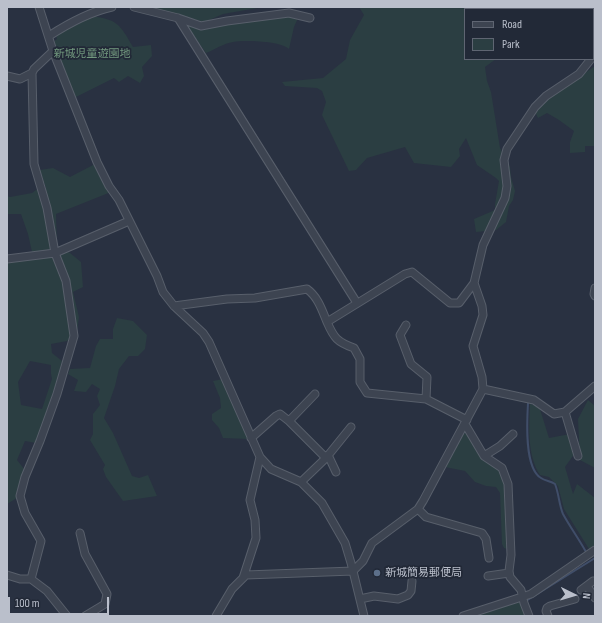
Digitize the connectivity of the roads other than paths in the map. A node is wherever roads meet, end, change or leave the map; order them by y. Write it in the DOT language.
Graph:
graph roads {
  1 [pos="39,7"];
  2 [pos="112,7"];
  3 [pos="136,7"];
  4 [pos="178,18"];
  5 [pos="310,18"];
  6 [pos="49,36"];
  7 [pos="53,51"];
  8 [pos="590,60"];
  9 [pos="32,73"];
  10 [pos="7,76"];
  11 [pos="129,221"];
  12 [pos="55,253"];
  13 [pos="7,259"];
  14 [pos="474,283"];
  15 [pos="595,288"];
  16 [pos="595,296"];
  17 [pos="357,304"];
  18 [pos="174,306"];
  19 [pos="328,322"];
  20 [pos="406,325"];
  21 [pos="595,386"];
  22 [pos="483,389"];
  23 [pos="314,394"];
  24 [pos="426,398"];
  25 [pos="565,412"];
  26 [pos="289,421"];
  27 [pos="466,422"];
  28 [pos="351,427"];
  29 [pos="513,434"];
  30 [pos="251,438"];
  31 [pos="327,456"];
  32 [pos="484,456"];
  33 [pos="578,456"];
  34 [pos="260,457"];
  35 [pos="336,472"];
  36 [pos="301,482"];
  37 [pos="418,509"];
  38 [pos="80,533"];
  39 [pos="595,550"];
  40 [pos="489,558"];
  41 [pos="353,571"];
  42 [pos="509,572"];
  43 [pos="7,575"];
  44 [pos="488,576"];
  45 [pos="243,578"];
  46 [pos="31,579"];
  47 [pos="412,581"];
  48 [pos="587,586"];
  49 [pos="523,596"];
  50 [pos="595,598"];
  51 [pos="360,599"];
  52 [pos="575,599"];
  53 [pos="67,616"];
  54 [pos="85,616"];
  55 [pos="216,616"];
  56 [pos="364,616"];
  57 [pos="463,616"];
  58 [pos="529,616"];
  59 [pos="548,616"];
  1 -- 6 [label="street"];
  2 -- 6 [label="street"];
  3 -- 4 [label="street"];
  4 -- 5 [label="street"];
  4 -- 17 [label="street"];
  6 -- 7 [label="street"];
  7 -- 9 [label="street"];
  7 -- 11 [label="street"];
  8 -- 14 [label="street"];
  9 -- 10 [label="street"];
  9 -- 12 [label="street"];
  11 -- 12 [label="street"];
  11 -- 18 [label="street"];
  12 -- 13 [label="street"];
  12 -- 46 [label="street"];
  14 -- 17 [label="street"];
  14 -- 22 [label="street"];
  15 -- 16 [label="street"];
  17 -- 19 [label="street"];
  18 -- 19 [label="street"];
  18 -- 30 [label="street"];
  19 -- 24 [label="street"];
  20 -- 24 [label="street"];
  21 -- 25 [label="street"];
  22 -- 25 [label="street"];
  22 -- 27 [label="street"];
  23 -- 26 [label="street"];
  24 -- 27 [label="street"];
  25 -- 33 [label="street"];
  26 -- 30 [label="street"];
  26 -- 31 [label="street"];
  27 -- 32 [label="street"];
  27 -- 37 [label="street"];
  28 -- 31 [label="street"];
  29 -- 32 [label="street"];
  30 -- 34 [label="street"];
  31 -- 35 [label="street"];
  31 -- 36 [label="street"];
  32 -- 42 [label="street"];
  34 -- 36 [label="street"];
  34 -- 45 [label="street"];
  36 -- 41 [label="street"];
  37 -- 40 [label="street"];
  37 -- 41 [label="street"];
  38 -- 54 [label="street"];
  39 -- 49 [label="street"];
  41 -- 45 [label="street"];
  41 -- 51 [label="street"];
  42 -- 44 [label="street"];
  42 -- 49 [label="street"];
  43 -- 46 [label="street"];
  45 -- 55 [label="street"];
  46 -- 53 [label="street"];
  47 -- 51 [label="street"];
  48 -- 50 [label="street"];
  49 -- 57 [label="street"];
  49 -- 58 [label="street"];
  51 -- 56 [label="street"];
  52 -- 59 [label="street"];
}
